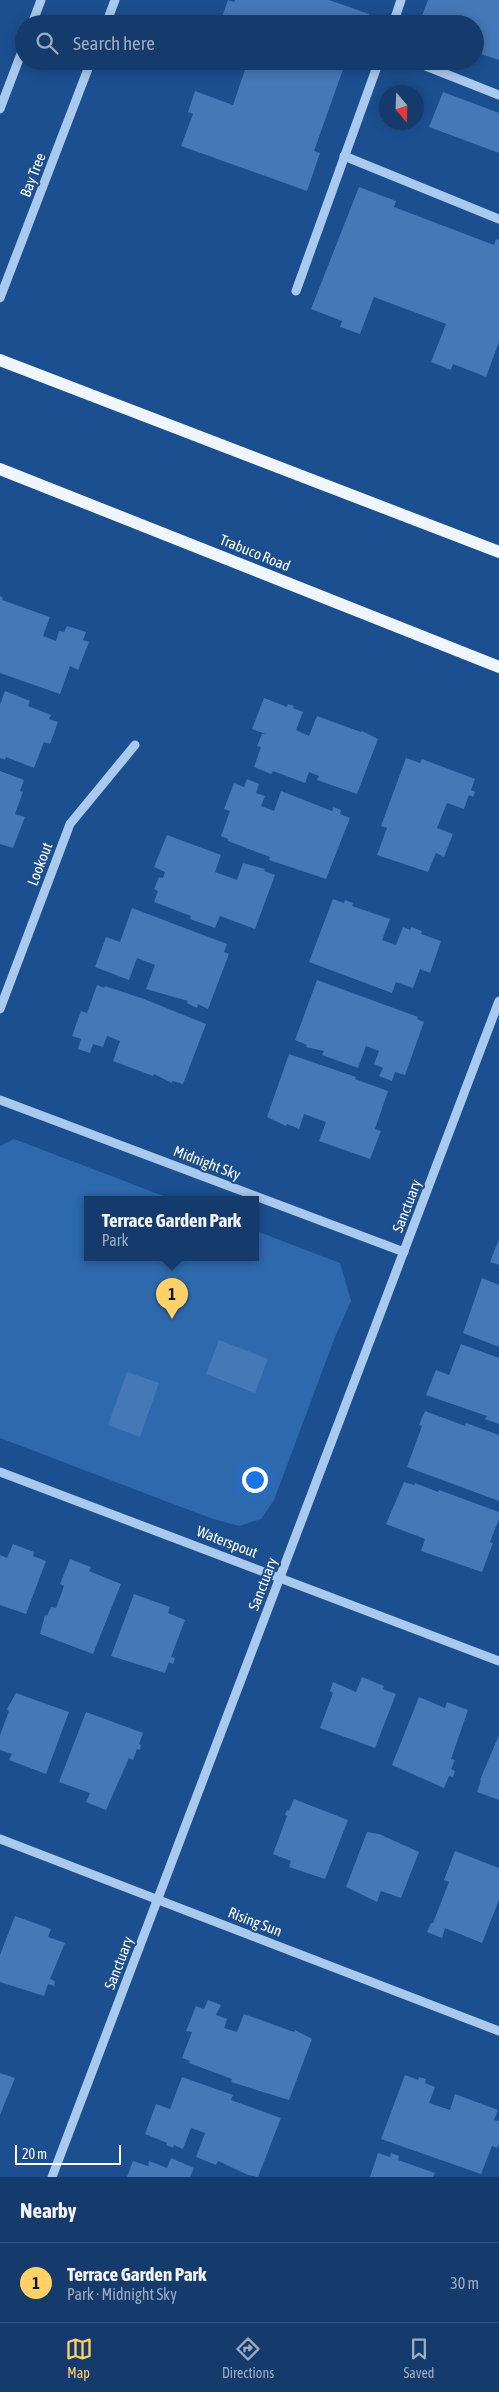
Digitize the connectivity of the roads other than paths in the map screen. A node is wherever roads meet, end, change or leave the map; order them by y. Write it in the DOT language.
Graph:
graph roads {
  1 [pos="41,0"];
  2 [pos="115,0"];
  3 [pos="401,0"];
  4 [pos="35,15"];
  5 [pos="109,15"];
  6 [pos="396,15"];
  7 [pos="15,70"];
  8 [pos="88,70"];
  9 [pos="376,70"];
  10 [pos="436,70"];
  11 [pos="499,95"];
  12 [pos="0,109"];
  13 [pos="344,156"];
  14 [pos="499,219"];
  15 [pos="296,291"];
  16 [pos="0,298"];
  17 [pos="0,360"];
  18 [pos="0,469"];
  19 [pos="499,552"];
  20 [pos="499,667"];
  21 [pos="135,745"];
  22 [pos="499,1001"];
  23 [pos="0,1009"];
  24 [pos="0,1100"];
  25 [pos="255,1196"];
  26 [pos="259,1197"];
  27 [pos="404,1252"];
  28 [pos="0,1472"];
  29 [pos="281,1577"];
  30 [pos="499,1661"];
  31 [pos="0,1839"];
  32 [pos="158,1899"];
  33 [pos="499,2031"];
  34 [pos="52,2177"];
  1 -- 4 [label="street"];
  2 -- 5 [label="street"];
  3 -- 6 [label="street"];
  7 -- 12 [label="street"];
  8 -- 16 [label="street, Bay Tree"];
  9 -- 13 [label="street"];
  10 -- 11 [label="street"];
  13 -- 14 [label="street"];
  13 -- 15 [label="street"];
  17 -- 19 [label="main road"];
  18 -- 20 [label="main road, Trabuco Road"];
  21 -- 23 [label="street, Lookout"];
  22 -- 27 [label="street, Sanctuary"];
  24 -- 25 [label="street, Midnight Sky"];
  26 -- 27 [label="street, Midnight Sky"];
  27 -- 29 [label="street, Sanctuary"];
  28 -- 29 [label="street, Waterspout"];
  29 -- 30 [label="street, Waterspout"];
  29 -- 32 [label="street, Sanctuary"];
  31 -- 32 [label="street, Rising Sun"];
  32 -- 33 [label="street, Rising Sun"];
  32 -- 34 [label="street, Sanctuary"];
}
